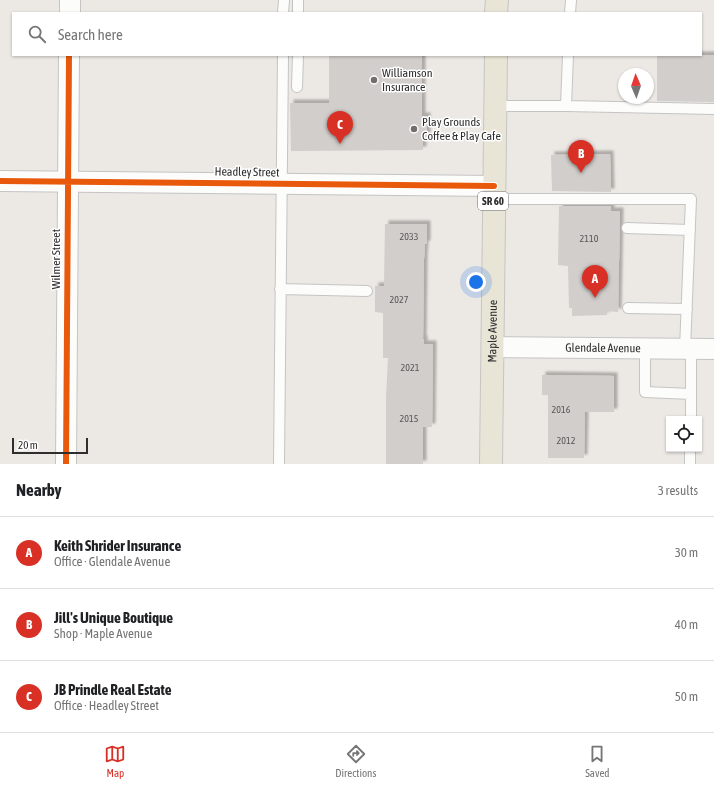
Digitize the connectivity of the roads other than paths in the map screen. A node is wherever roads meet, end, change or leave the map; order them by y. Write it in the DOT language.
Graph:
graph roads {
  1 [pos="70,0"];
  2 [pos="284,0"];
  3 [pos="298,0"];
  4 [pos="497,0"];
  5 [pos="571,0"];
  6 [pos="70,12"];
  7 [pos="284,12"];
  8 [pos="298,12"];
  9 [pos="496,12"];
  10 [pos="570,12"];
  11 [pos="69,56"];
  12 [pos="283,56"];
  13 [pos="298,56"];
  14 [pos="496,56"];
  15 [pos="568,56"];
  16 [pos="297,88"];
  17 [pos="495,106"];
  18 [pos="566,106"];
  19 [pos="714,109"];
  20 [pos="0,181"];
  21 [pos="68,181"];
  22 [pos="282,183"];
  23 [pos="494,193"];
  24 [pos="627,228"];
  25 [pos="690,230"];
  26 [pos="280,289"];
  27 [pos="367,291"];
  28 [pos="628,308"];
  29 [pos="687,309"];
  30 [pos="492,347"];
  31 [pos="644,348"];
  32 [pos="688,349"];
  33 [pos="714,349"];
  34 [pos="691,394"];
  35 [pos="691,416"];
  36 [pos="690,452"];
  37 [pos="66,464"];
  38 [pos="279,464"];
  39 [pos="491,464"];
  40 [pos="690,464"];
  1 -- 6 [label="street"];
  2 -- 7 [label="lane"];
  3 -- 8 [label="lane"];
  4 -- 9 [label="main road"];
  5 -- 10 [label="lane"];
  11 -- 21 [label="street, Wilmer Street"];
  12 -- 22 [label="lane"];
  13 -- 16 [label="lane"];
  14 -- 17 [label="main road, Maple Avenue / SR 60"];
  15 -- 18 [label="lane"];
  17 -- 18 [label="lane"];
  17 -- 23 [label="main road, Maple Avenue / SR 60"];
  18 -- 19 [label="lane"];
  20 -- 21 [label="street, Headley Street"];
  21 -- 22 [label="street, Headley Street"];
  21 -- 37 [label="street, Wilmer Street"];
  22 -- 23 [label="street, Headley Street"];
  22 -- 26 [label="lane"];
  23 -- 25 [label="lane"];
  23 -- 30 [label="main road, Maple Avenue / SR 60"];
  24 -- 25 [label="lane"];
  25 -- 29 [label="lane"];
  26 -- 27 [label="lane"];
  26 -- 38 [label="lane"];
  28 -- 29 [label="lane"];
  29 -- 32 [label="lane"];
  30 -- 31 [label="street, Glendale Avenue"];
  30 -- 39 [label="main road, Maple Avenue / SR 60"];
  31 -- 32 [label="street, Glendale Avenue"];
  31 -- 34 [label="lane"];
  32 -- 33 [label="street, Glendale Avenue"];
  32 -- 34 [label="lane"];
  34 -- 35 [label="lane"];
  36 -- 40 [label="lane"];
}
